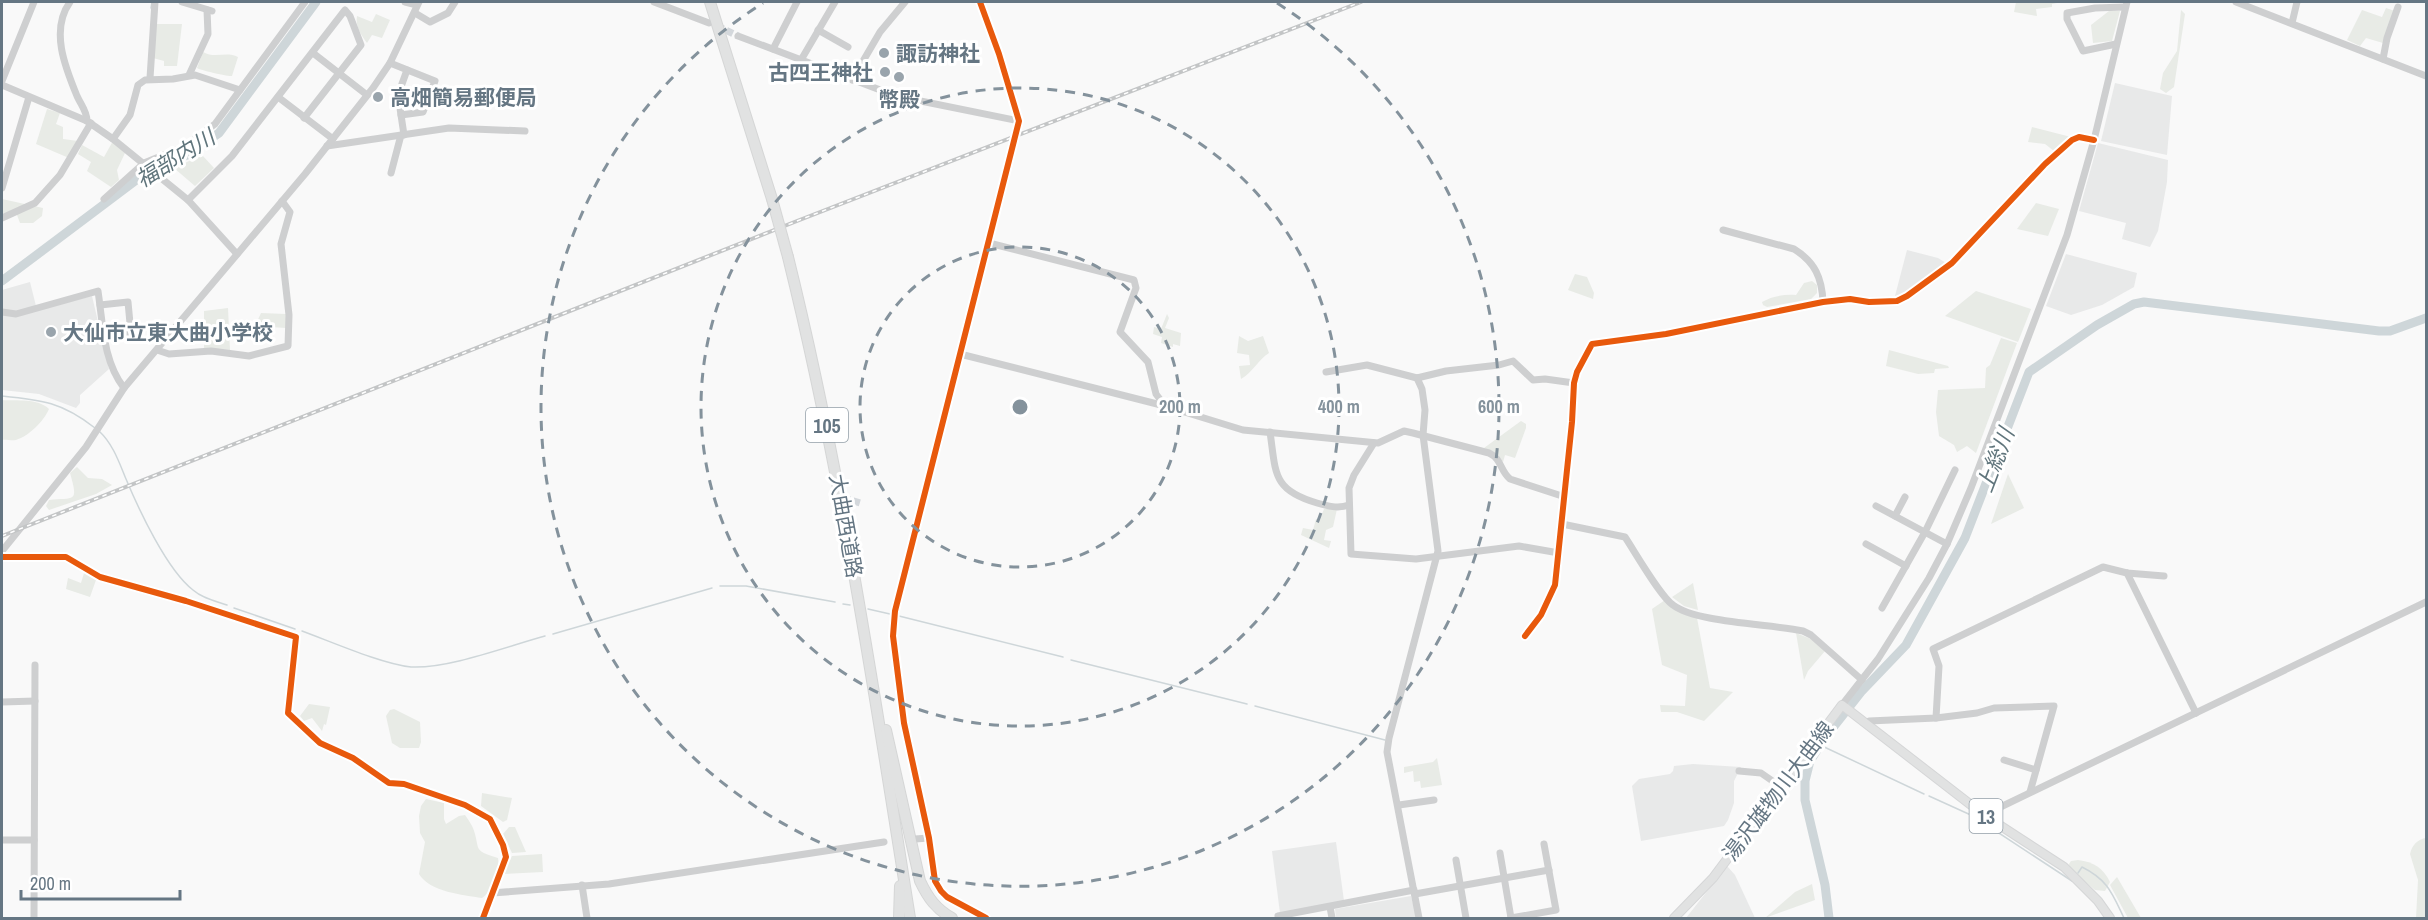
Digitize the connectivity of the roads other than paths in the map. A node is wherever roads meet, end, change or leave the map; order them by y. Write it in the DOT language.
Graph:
graph roads {
  1 [pos="34,2"];
  2 [pos="70,2"];
  3 [pos="155,2"];
  4 [pos="182,2"];
  5 [pos="304,2"];
  6 [pos="405,2"];
  7 [pos="455,2"];
  8 [pos="654,2"];
  9 [pos="710,2"];
  10 [pos="797,2"];
  11 [pos="835,2"];
  12 [pos="905,2"];
  13 [pos="980,2"];
  14 [pos="2236,2"];
  15 [pos="2297,2"];
  16 [pos="2126,4"];
  17 [pos="417,7"];
  18 [pos="2398,7"];
  19 [pos="709,23"];
  20 [pos="2292,23"];
  21 [pos="818,30"];
  22 [pos="738,36"];
  23 [pos="2116,44"];
  24 [pos="848,47"];
  25 [pos="772,49"];
  26 [pos="313,53"];
  27 [pos="2383,59"];
  28 [pos="801,60"];
  29 [pos="390,63"];
  30 [pos="407,70"];
  31 [pos="339,73"];
  32 [pos="189,75"];
  33 [pos="2427,76"];
  34 [pos="150,78"];
  35 [pos="852,80"];
  36 [pos="2,83"];
  37 [pos="240,90"];
  38 [pos="367,94"];
  39 [pos="29,97"];
  40 [pos="278,98"];
  41 [pos="401,115"];
  42 [pos="304,118"];
  43 [pos="1019,121"];
  44 [pos="89,122"];
  45 [pos="525,131"];
  46 [pos="403,135"];
  47 [pos="113,139"];
  48 [pos="333,139"];
  49 [pos="2094,140"];
  50 [pos="327,146"];
  51 [pos="145,165"];
  52 [pos="391,172"];
  53 [pos="2,188"];
  54 [pos="104,199"];
  55 [pos="188,200"];
  56 [pos="282,201"];
  57 [pos="2,218"];
  58 [pos="1723,230"];
  59 [pos="988,243"];
  60 [pos="237,254"];
  61 [pos="1823,302"];
  62 [pos="100,305"];
  63 [pos="2,312"];
  64 [pos="104,338"];
  65 [pos="157,350"];
  66 [pos="960,354"];
  67 [pos="1326,372"];
  68 [pos="1417,378"];
  69 [pos="1574,383"];
  70 [pos="124,388"];
  71 [pos="1165,406"];
  72 [pos="1270,432"];
  73 [pos="1423,435"];
  74 [pos="1374,443"];
  75 [pos="1955,470"];
  76 [pos="1565,497"];
  77 [pos="1905,497"];
  78 [pos="1349,505"];
  79 [pos="1876,506"];
  80 [pos="1895,516"];
  81 [pos="1562,524"];
  82 [pos="1925,532"];
  83 [pos="1866,544"];
  84 [pos="1947,544"];
  85 [pos="2,551"];
  86 [pos="1559,553"];
  87 [pos="1437,556"];
  88 [pos="2,557"];
  89 [pos="1906,566"];
  90 [pos="2127,573"];
  91 [pos="2164,576"];
  92 [pos="858,595"];
  93 [pos="2427,602"];
  94 [pos="1882,608"];
  95 [pos="1525,636"];
  96 [pos="35,665"];
  97 [pos="1862,680"];
  98 [pos="35,701"];
  99 [pos="2,702"];
  100 [pos="1844,706"];
  101 [pos="2196,713"];
  102 [pos="1936,718"];
  103 [pos="1866,724"];
  104 [pos="2004,760"];
  105 [pos="2036,770"];
  106 [pos="1739,771"];
  107 [pos="1781,787"];
  108 [pos="2030,792"];
  109 [pos="1434,800"];
  110 [pos="1399,805"];
  111 [pos="1984,815"];
  112 [pos="929,838"];
  113 [pos="915,839"];
  114 [pos="2,840"];
  115 [pos="34,840"];
  116 [pos="884,843"];
  117 [pos="1544,844"];
  118 [pos="899,850"];
  119 [pos="1500,853"];
  120 [pos="1456,860"];
  121 [pos="1549,870"];
  122 [pos="1504,878"];
  123 [pos="582,885"];
  124 [pos="1461,885"];
  125 [pos="1414,892"];
  126 [pos="492,893"];
  127 [pos="1330,907"];
  128 [pos="1278,916"];
  129 [pos="34,918"];
  130 [pos="483,918"];
  131 [pos="588,918"];
  132 [pos="899,918"];
  133 [pos="910,918"];
  134 [pos="952,918"];
  135 [pos="986,918"];
  136 [pos="1332,918"];
  137 [pos="1419,918"];
  138 [pos="1466,918"];
  139 [pos="1511,918"];
  140 [pos="1674,918"];
  141 [pos="2110,918"];
  1 -- 36 [label="street"];
  2 -- 44 [label="street"];
  3 -- 34 [label="street"];
  4 -- 32 [label="street"];
  5 -- 37 [label="street"];
  6 -- 17 [label="street"];
  7 -- 17 [label="street"];
  8 -- 19 [label="street"];
  9 -- 92 [label="highway, 大曲西道路 / 105, bridge"];
  10 -- 25 [label="street"];
  11 -- 21 [label="street"];
  12 -- 35 [label="street"];
  13 -- 43 [label="street"];
  14 -- 20 [label="street"];
  15 -- 20 [label="street"];
  16 -- 23 [label="street"];
  16 -- 23 [label="street"];
  17 -- 29 [label="street"];
  18 -- 27 [label="street"];
  20 -- 27 [label="street"];
  21 -- 24 [label="street"];
  21 -- 28 [label="street"];
  22 -- 25 [label="street"];
  23 -- 49 [label="street"];
  25 -- 28 [label="street"];
  26 -- 31 [label="street"];
  26 -- 31 [label="street"];
  26 -- 40 [label="street"];
  27 -- 33 [label="street"];
  28 -- 35 [label="street"];
  29 -- 30 [label="street"];
  29 -- 38 [label="street"];
  30 -- 41 [label="street"];
  30 -- 41 [label="street"];
  31 -- 38 [label="street"];
  31 -- 42 [label="street"];
  32 -- 34 [label="street"];
  32 -- 37 [label="street"];
  34 -- 47 [label="street"];
  35 -- 43 [label="street"];
  36 -- 39 [label="street"];
  37 -- 51 [label="street"];
  38 -- 48 [label="street"];
  39 -- 44 [label="street"];
  39 -- 53 [label="street"];
  40 -- 42 [label="street"];
  40 -- 55 [label="street"];
  41 -- 46 [label="street"];
  42 -- 48 [label="street"];
  43 -- 59 [label="street"];
  44 -- 47 [label="street"];
  44 -- 57 [label="street"];
  45 -- 46 [label="street"];
  46 -- 50 [label="street"];
  46 -- 52 [label="street"];
  47 -- 51 [label="street"];
  48 -- 50 [label="street"];
  49 -- 61 [label="street"];
  49 -- 84 [label="street"];
  50 -- 56 [label="street"];
  51 -- 54 [label="street"];
  51 -- 55 [label="street"];
  55 -- 60 [label="street"];
  56 -- 60 [label="street"];
  56 -- 65 [label="street"];
  58 -- 61 [label="street"];
  59 -- 66 [label="street"];
  59 -- 71 [label="street"];
  60 -- 65 [label="street"];
  61 -- 69 [label="street"];
  62 -- 63 [label="street"];
  62 -- 64 [label="street"];
  62 -- 64 [label="street"];
  64 -- 70 [label="street"];
  65 -- 70 [label="street"];
  66 -- 71 [label="street"];
  66 -- 112 [label="street"];
  67 -- 68 [label="street"];
  68 -- 69 [label="street"];
  68 -- 73 [label="street"];
  69 -- 76 [label="street"];
  70 -- 85 [label="street"];
  71 -- 72 [label="street"];
  72 -- 74 [label="street"];
  72 -- 78 [label="street"];
  73 -- 74 [label="street"];
  73 -- 76 [label="street"];
  73 -- 87 [label="street"];
  74 -- 78 [label="street"];
  75 -- 82 [label="street"];
  76 -- 81 [label="street"];
  77 -- 80 [label="street"];
  78 -- 87 [label="street"];
  79 -- 80 [label="street"];
  80 -- 82 [label="street"];
  81 -- 86 [label="street"];
  81 -- 97 [label="street"];
  82 -- 84 [label="street"];
  82 -- 89 [label="street"];
  83 -- 89 [label="street"];
  84 -- 97 [label="street"];
  86 -- 87 [label="street"];
  86 -- 95 [label="street"];
  87 -- 110 [label="street"];
  88 -- 126 [label="street"];
  89 -- 94 [label="street"];
  90 -- 91 [label="street"];
  90 -- 101 [label="street"];
  90 -- 102 [label="street"];
  92 -- 118 [label="highway, 大曲西道路 / 105"];
  92 -- 134 [label="highway"];
  93 -- 101 [label="street"];
  96 -- 98 [label="street"];
  97 -- 100 [label="street"];
  98 -- 99 [label="street"];
  98 -- 115 [label="street"];
  100 -- 103 [label="main road, 湯沢雄物川大曲線 / 13"];
  100 -- 107 [label="main road, 湯沢雄物川大曲線"];
  101 -- 108 [label="street"];
  102 -- 103 [label="street"];
  102 -- 105 [label="street"];
  103 -- 111 [label="main road, 湯沢雄物川大曲線 / 13"];
  104 -- 105 [label="street"];
  105 -- 108 [label="street"];
  106 -- 107 [label="street"];
  107 -- 140 [label="main road, 湯沢雄物川大曲線"];
  108 -- 111 [label="street"];
  109 -- 110 [label="street"];
  110 -- 125 [label="street"];
  111 -- 141 [label="main road, 湯沢雄物川大曲線 / 13"];
  112 -- 113 [label="street"];
  112 -- 135 [label="street"];
  114 -- 115 [label="street"];
  115 -- 129 [label="street"];
  116 -- 123 [label="street"];
  117 -- 121 [label="street"];
  118 -- 132 [label="highway"];
  118 -- 133 [label="highway, 大曲西道路 / 105"];
  119 -- 122 [label="street"];
  120 -- 124 [label="street"];
  121 -- 122 [label="street"];
  121 -- 139 [label="street"];
  122 -- 124 [label="street"];
  122 -- 139 [label="street"];
  123 -- 126 [label="street"];
  123 -- 131 [label="street"];
  124 -- 125 [label="street"];
  124 -- 138 [label="street"];
  125 -- 127 [label="street"];
  125 -- 137 [label="street"];
  126 -- 130 [label="street"];
  127 -- 128 [label="street"];
  127 -- 136 [label="street"];
}
